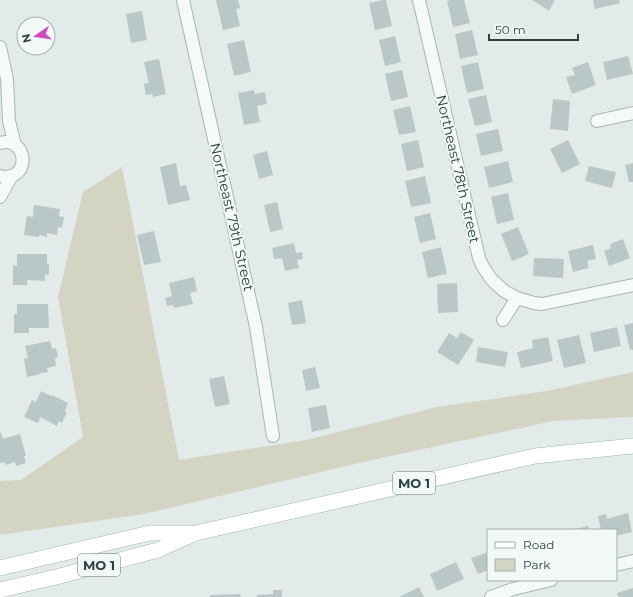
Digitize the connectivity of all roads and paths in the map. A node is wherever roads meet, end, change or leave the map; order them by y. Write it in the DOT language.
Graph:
graph roads {
  1 [pos="183,0"];
  2 [pos="418,0"];
  3 [pos="0,47"];
  4 [pos="633,113"];
  5 [pos="597,120"];
  6 [pos="6,144"];
  7 [pos="5,177"];
  8 [pos="0,193"];
  9 [pos="633,285"];
  10 [pos="517,298"];
  11 [pos="503,320"];
  12 [pos="273,436"];
  13 [pos="633,446"];
  14 [pos="196,533"];
  15 [pos="633,561"];
  16 [pos="617,565"];
  17 [pos="0,568"];
  18 [pos="546,581"];
  19 [pos="0,590"];
  20 [pos="492,597"];
  1 -- 12 [label="street, Northeast 79th Street"];
  2 -- 10 [label="street, Northeast 78th Street"];
  3 -- 6 [label="street"];
  4 -- 5 [label="street"];
  6 -- 7 [label="street"];
  7 -- 8 [label="street"];
  9 -- 10 [label="street, Northeast 78th Street"];
  10 -- 11 [label="street"];
  13 -- 14 [label="main road, MO 1"];
  14 -- 17 [label="main road, MO 1"];
  14 -- 19 [label="main road, MO 1"];
  15 -- 16 [label="street"];
  18 -- 20 [label="street"];
}
